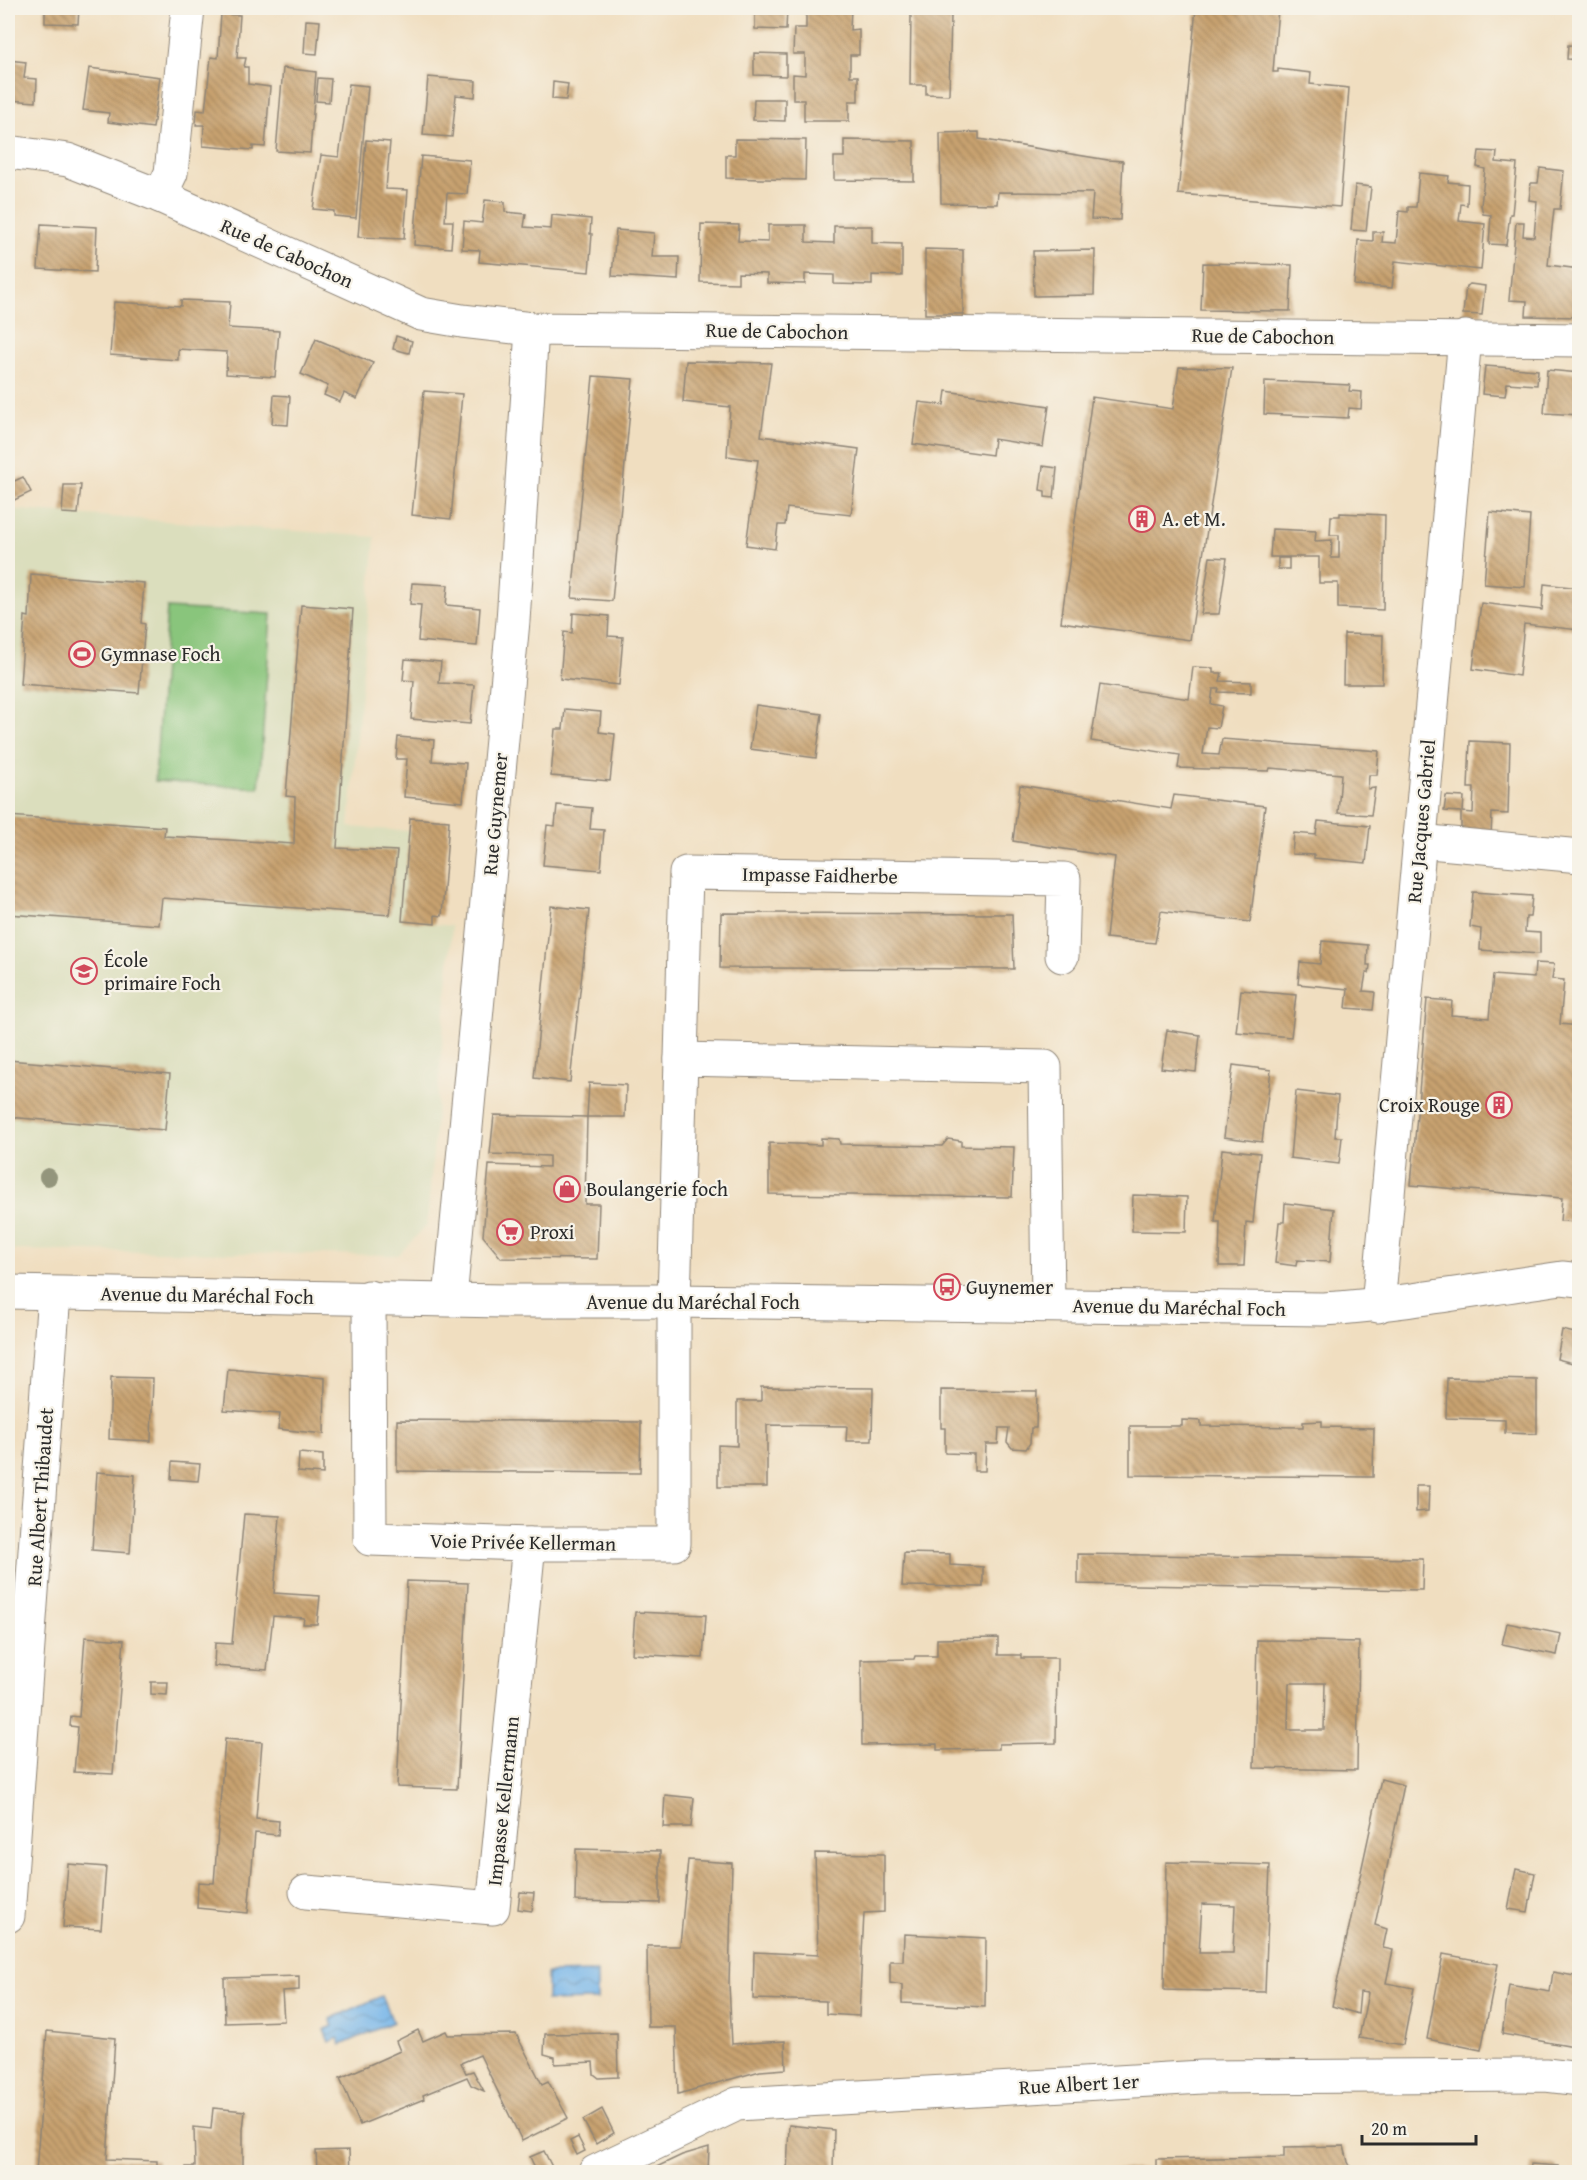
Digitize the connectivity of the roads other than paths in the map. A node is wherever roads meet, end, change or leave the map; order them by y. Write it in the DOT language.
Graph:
graph roads {
  1 [pos="188,8"];
  2 [pos="8,152"];
  3 [pos="160,196"];
  4 [pos="532,328"];
  5 [pos="1464,337"];
  6 [pos="1580,339"];
  7 [pos="1419,841"];
  8 [pos="1580,856"];
  9 [pos="1062,956"];
  10 [pos="681,1059"];
  11 [pos="1580,1280"];
  12 [pos="8,1292"];
  13 [pos="54,1294"];
  14 [pos="369,1297"];
  15 [pos="450,1299"];
  16 [pos="675,1301"];
  17 [pos="1048,1305"];
  18 [pos="1378,1306"];
  19 [pos="529,1544"];
  20 [pos="306,1892"];
  21 [pos="8,1916"];
  22 [pos="1580,2079"];
  23 [pos="595,2172"];
  1 -- 3 [label="street"];
  2 -- 3 [label="street, Rue de Cabochon"];
  3 -- 4 [label="street, Rue de Cabochon"];
  4 -- 5 [label="street, Rue de Cabochon"];
  4 -- 15 [label="street, Rue Guynemer"];
  5 -- 6 [label="street, Rue de Cabochon"];
  5 -- 7 [label="street, Rue Jacques Gabriel"];
  7 -- 8 [label="street"];
  7 -- 18 [label="street, Rue Jacques Gabriel"];
  9 -- 10 [label="street, Impasse Faidherbe"];
  10 -- 16 [label="street, Impasse Faidherbe"];
  10 -- 17 [label="street"];
  11 -- 18 [label="street, Avenue du Maréchal Foch"];
  12 -- 13 [label="street, Avenue du Maréchal Foch"];
  13 -- 14 [label="street, Avenue du Maréchal Foch"];
  13 -- 21 [label="street, Rue Albert Thibaudet"];
  14 -- 15 [label="street, Avenue du Maréchal Foch"];
  14 -- 19 [label="street, Voie Privée Kellerman"];
  15 -- 16 [label="street, Avenue du Maréchal Foch"];
  16 -- 17 [label="street, Avenue du Maréchal Foch"];
  16 -- 19 [label="street, Voie Privée Kellerman"];
  17 -- 18 [label="street, Avenue du Maréchal Foch"];
  19 -- 20 [label="street, Impasse Kellermann"];
  22 -- 23 [label="street, Rue Albert 1er"];
}
